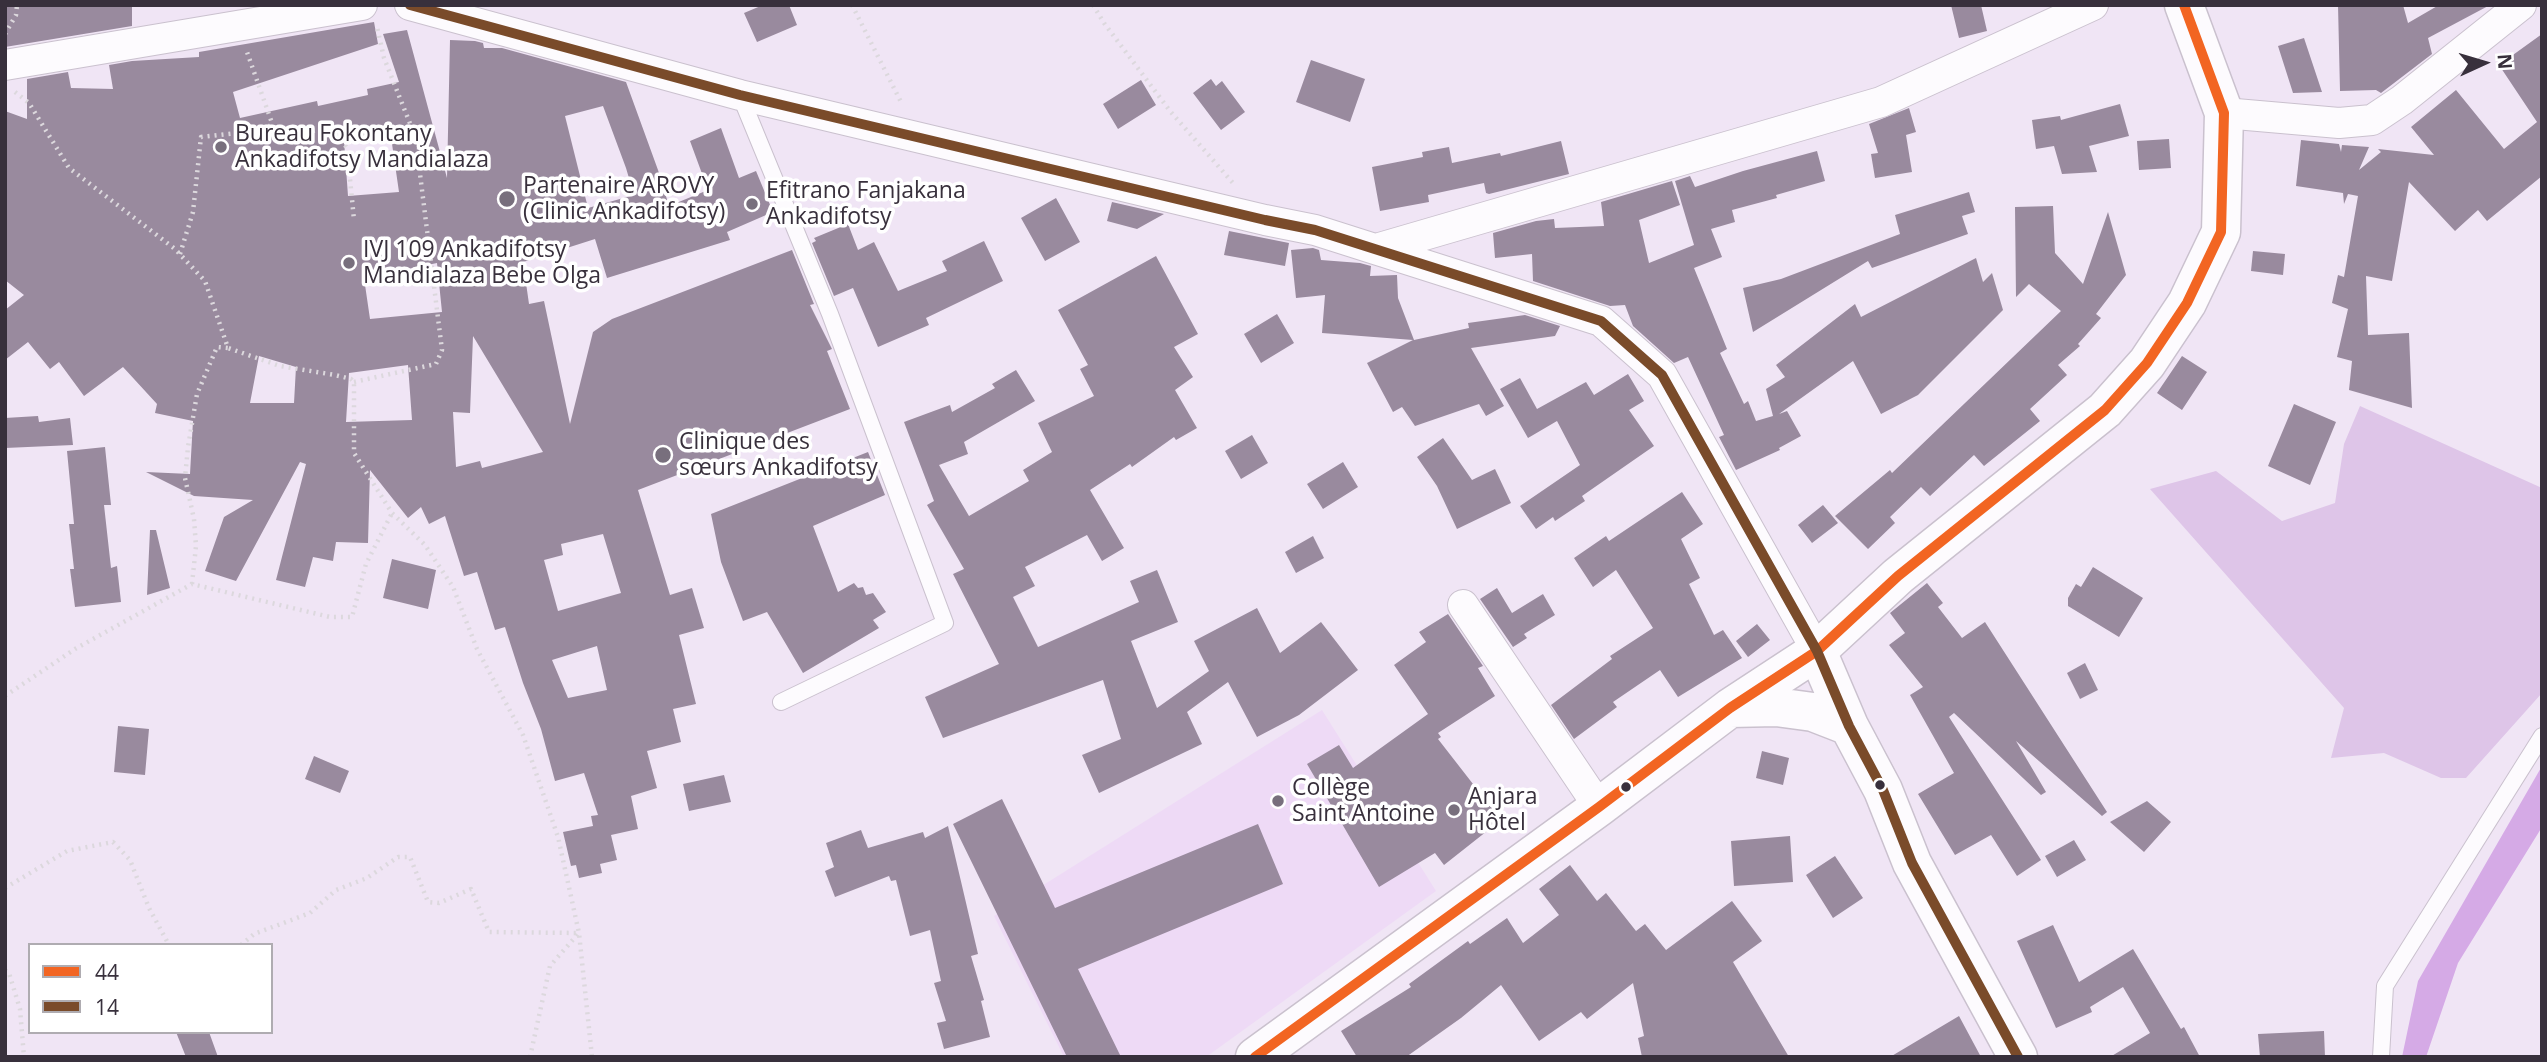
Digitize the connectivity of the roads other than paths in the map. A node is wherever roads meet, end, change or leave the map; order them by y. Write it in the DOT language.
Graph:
graph roads {
  1 [pos="410,5"];
  2 [pos="2093,5"];
  3 [pos="2184,5"];
  4 [pos="2521,5"];
  5 [pos="369,12"];
  6 [pos="9,78"];
  7 [pos="740,95"];
  8 [pos="2224,113"];
  9 [pos="1376,249"];
  10 [pos="1463,605"];
  11 [pos="1816,651"];
  12 [pos="781,702"];
  13 [pos="1730,708"];
  14 [pos="1849,726"];
  15 [pos="2542,736"];
  16 [pos="1883,790"];
  17 [pos="1599,807"];
  18 [pos="1255,1057"];
  19 [pos="2018,1057"];
  20 [pos="2045,1057"];
  21 [pos="2381,1057"];
  1 -- 7 [label="street"];
  2 -- 9 [label="street"];
  3 -- 8 [label="main road"];
  4 -- 8 [label="street"];
  5 -- 6 [label="street"];
  7 -- 9 [label="street"];
  7 -- 12 [label="lane"];
  8 -- 11 [label="main road"];
  9 -- 11 [label="street"];
  10 -- 17 [label="street"];
  11 -- 13 [label="main road"];
  11 -- 14 [label="main road"];
  13 -- 14 [label="main road"];
  13 -- 17 [label="main road"];
  14 -- 16 [label="main road"];
  15 -- 21 [label="lane"];
  16 -- 19 [label="main road"];
  16 -- 20 [label="main road"];
  17 -- 18 [label="main road"];
}
